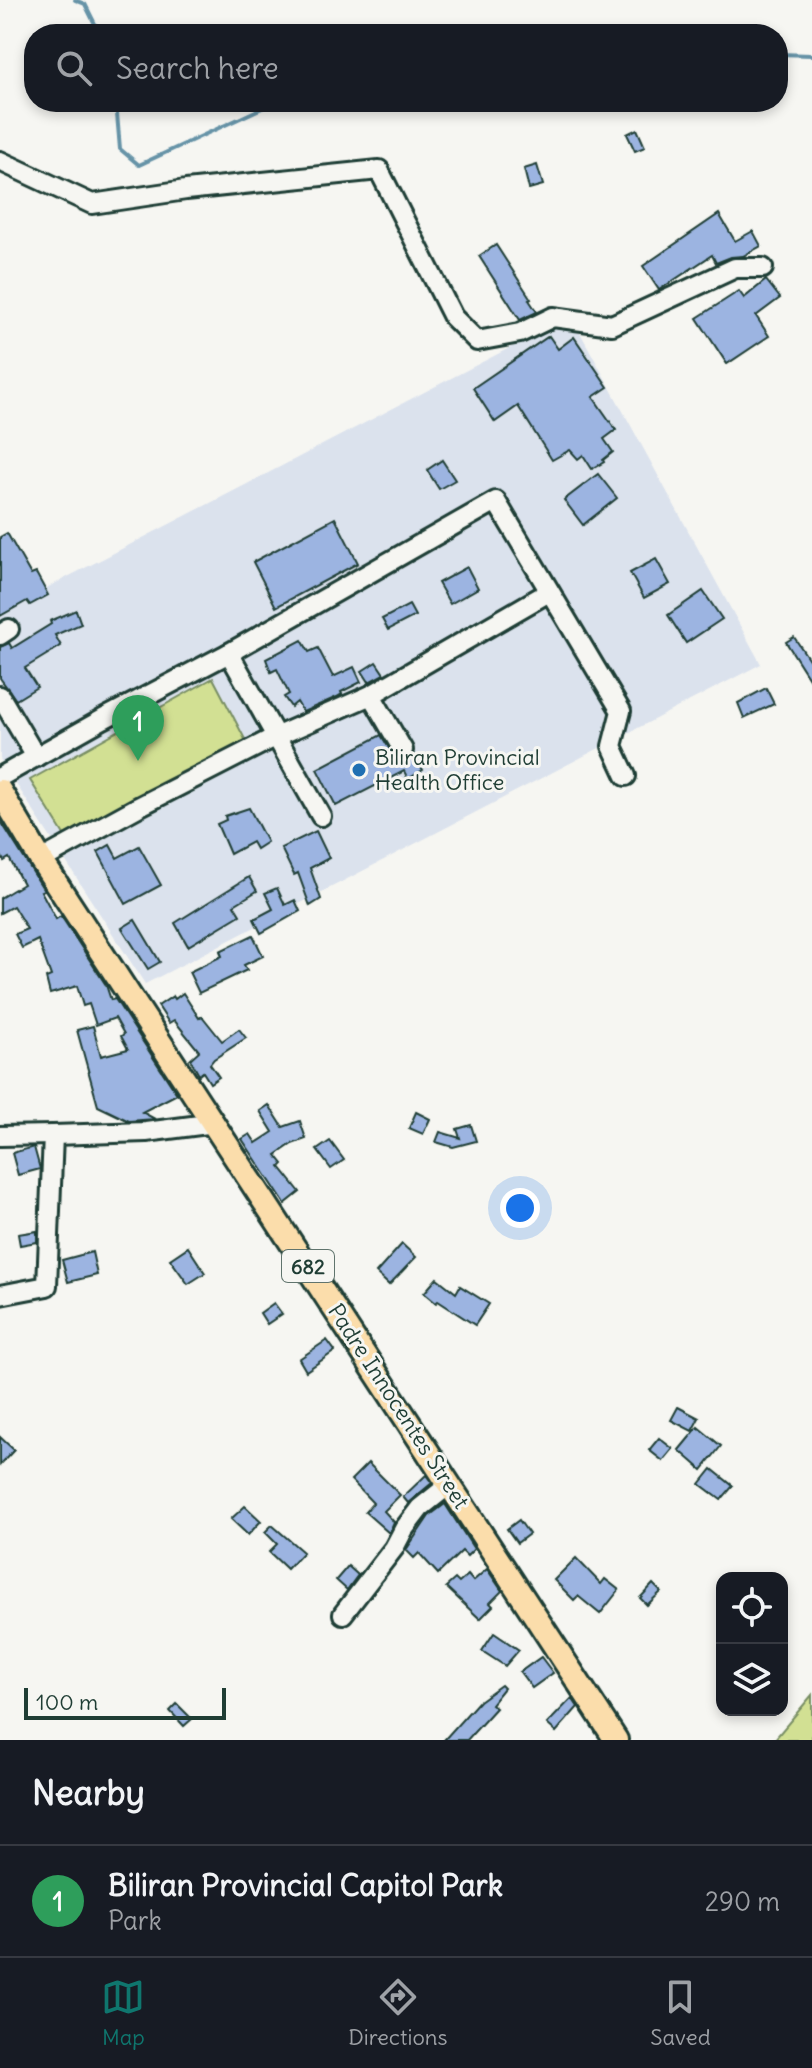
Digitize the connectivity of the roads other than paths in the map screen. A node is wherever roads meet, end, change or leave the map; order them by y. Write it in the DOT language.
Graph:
graph roads {
  1 [pos="0,161"];
  2 [pos="763,268"];
  3 [pos="549,592"];
  4 [pos="229,653"];
  5 [pos="371,695"];
  6 [pos="0,696"];
  7 [pos="275,737"];
  8 [pos="403,750"];
  9 [pos="36,757"];
  10 [pos="626,776"];
  11 [pos="0,777"];
  12 [pos="0,791"];
  13 [pos="321,816"];
  14 [pos="41,860"];
  15 [pos="215,1123"];
  16 [pos="53,1135"];
  17 [pos="0,1136"];
  18 [pos="0,1295"];
  19 [pos="450,1484"];
  20 [pos="343,1614"];
  21 [pos="616,1740"];
  1 -- 2 [label="street"];
  3 -- 4 [label="street"];
  3 -- 5 [label="street"];
  3 -- 10 [label="street"];
  4 -- 7 [label="street"];
  4 -- 9 [label="street"];
  5 -- 7 [label="street"];
  5 -- 8 [label="street"];
  6 -- 9 [label="street"];
  7 -- 13 [label="street"];
  7 -- 14 [label="street"];
  9 -- 11 [label="street"];
  12 -- 14 [label="main road, Padre Innocentes Street / 682"];
  14 -- 15 [label="main road, Padre Innocentes Street / 682"];
  15 -- 16 [label="street"];
  15 -- 19 [label="main road, Padre Innocentes Street / 682"];
  16 -- 17 [label="street"];
  16 -- 18 [label="street"];
  19 -- 20 [label="street"];
  19 -- 21 [label="main road, Padre Innocentes Street / 682"];
}
